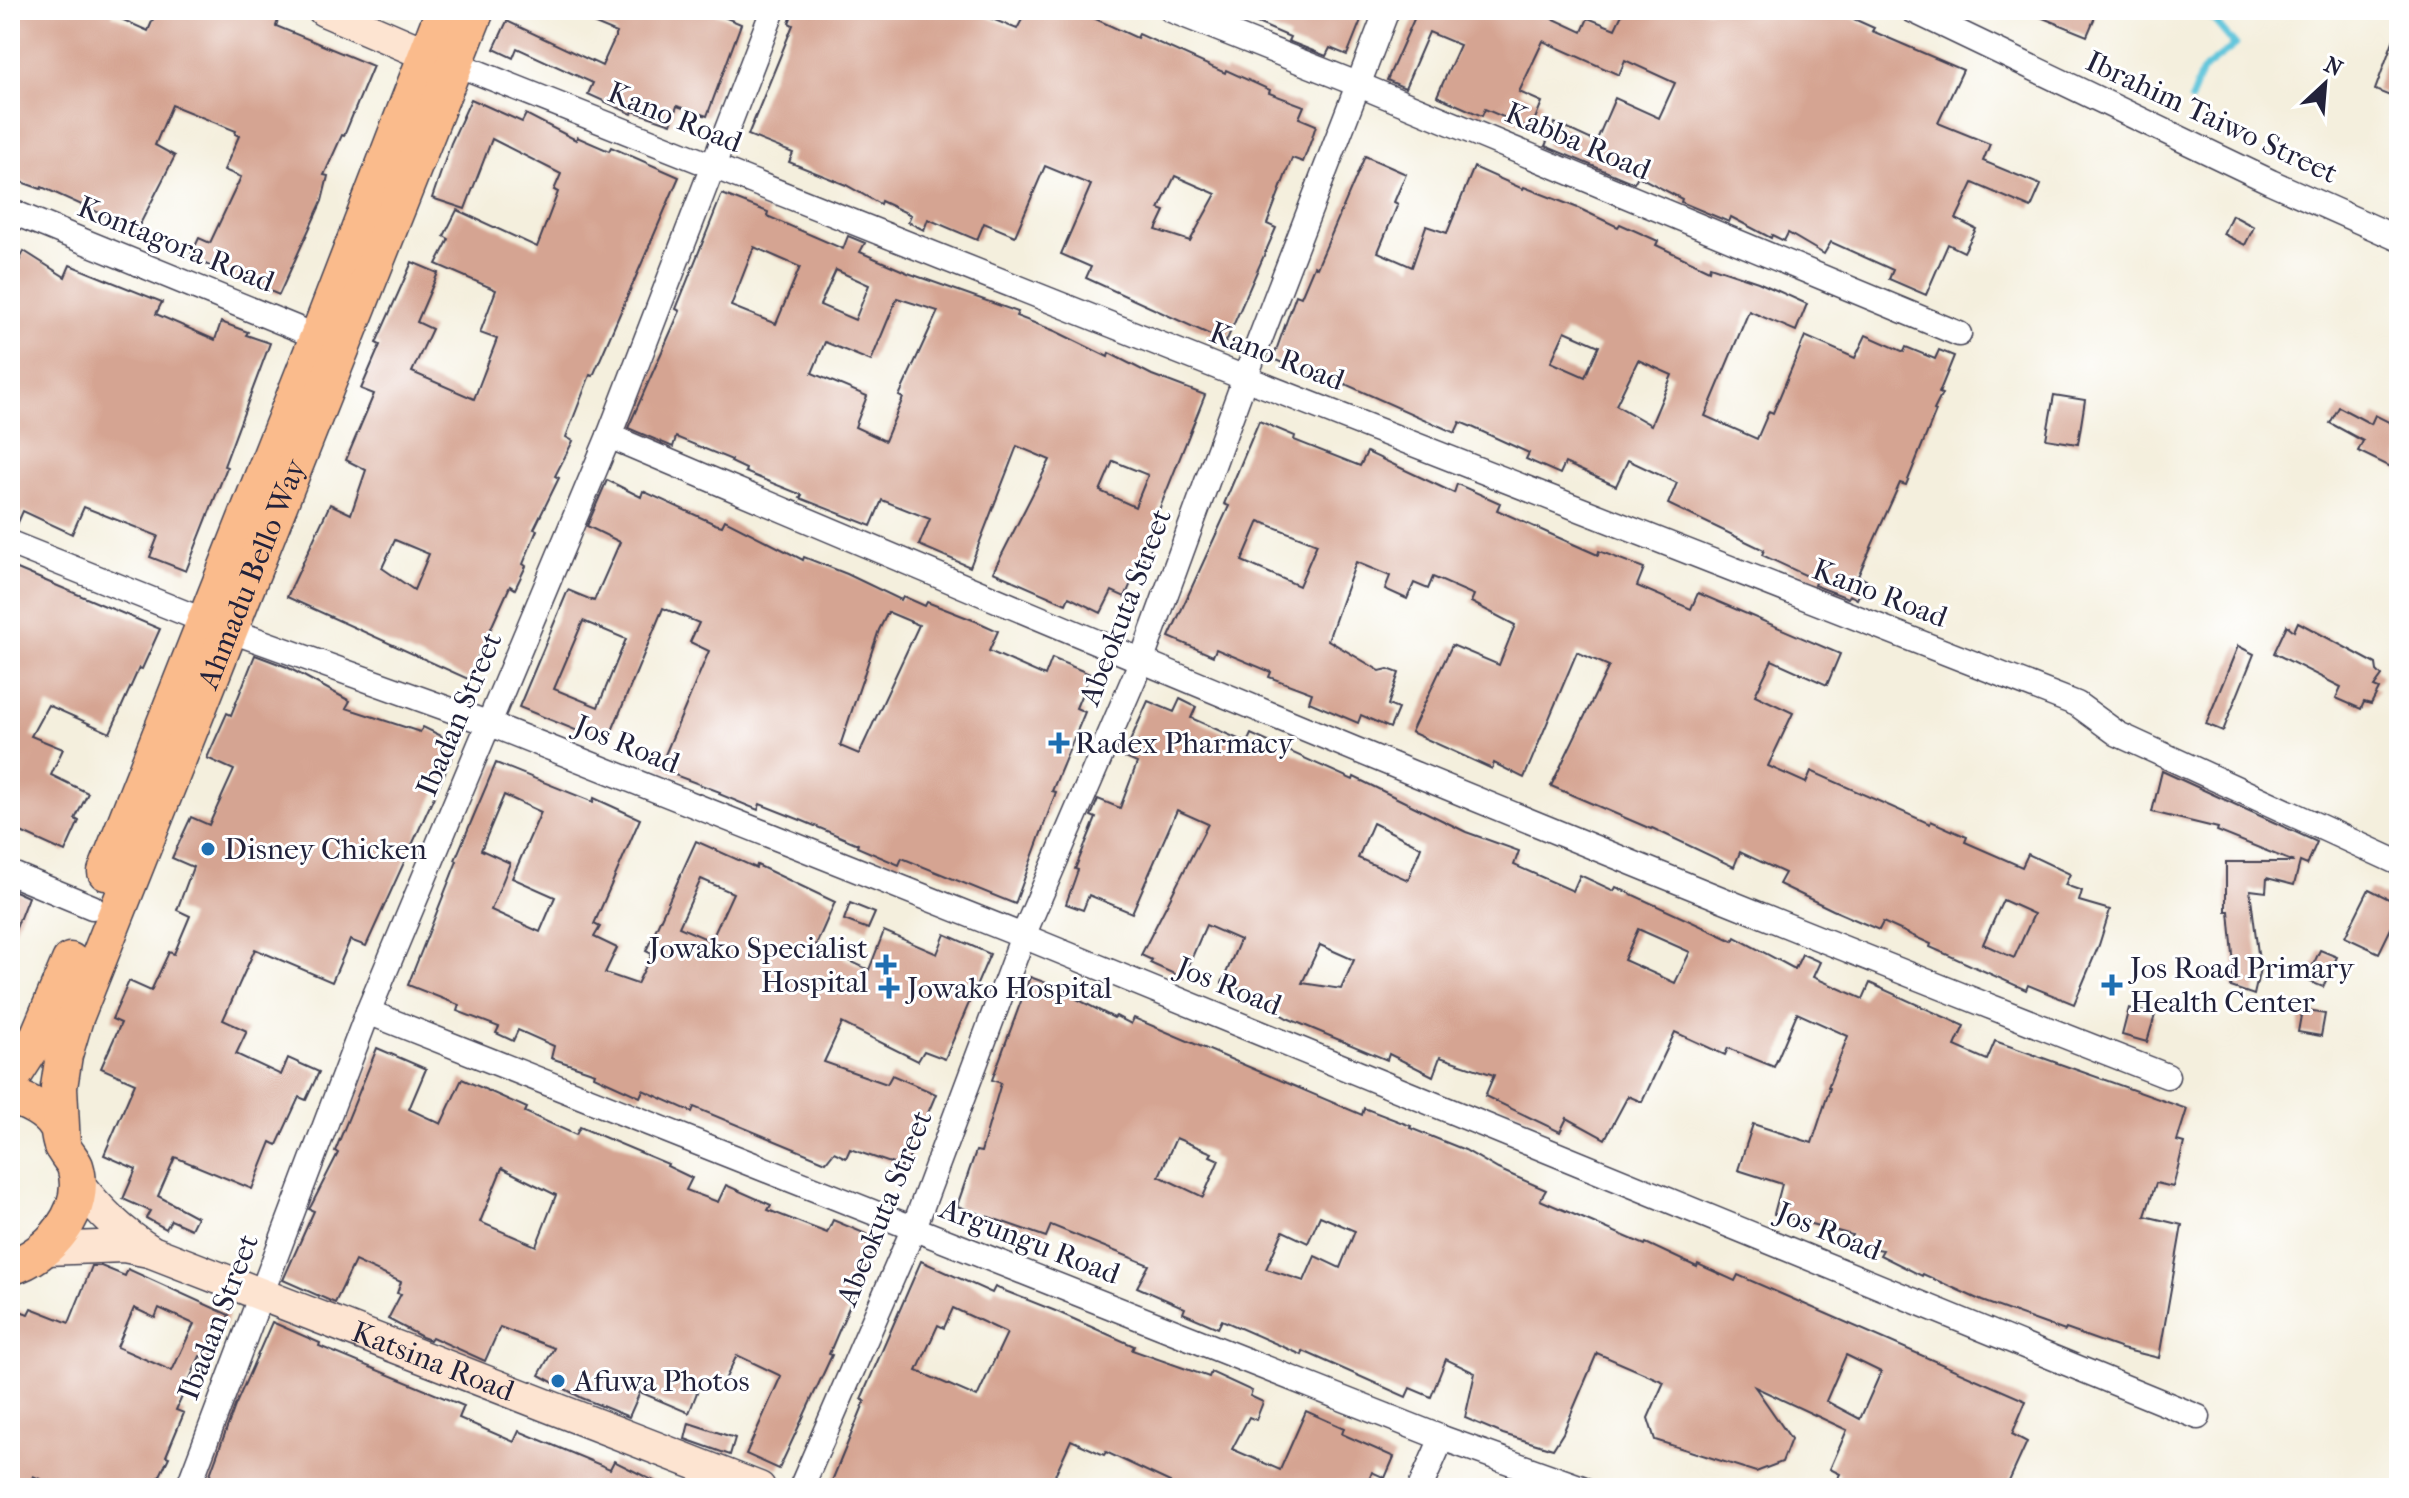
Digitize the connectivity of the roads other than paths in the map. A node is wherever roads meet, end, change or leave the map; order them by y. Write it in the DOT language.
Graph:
graph roads {
  1 [pos="324,10"];
  2 [pos="444,10"];
  3 [pos="476,10"];
  4 [pos="773,10"];
  5 [pos="1171,10"];
  6 [pos="1387,10"];
  7 [pos="1912,10"];
  8 [pos="440,58"];
  9 [pos="1357,84"];
  10 [pos="713,167"];
  11 [pos="10,211"];
  12 [pos="2399,239"];
  13 [pos="1959,334"];
  14 [pos="318,337"];
  15 [pos="1245,378"];
  16 [pos="609,436"];
  17 [pos="10,543"];
  18 [pos="217,625"];
  19 [pos="1141,662"];
  20 [pos="490,724"];
  21 [pos="2399,863"];
  22 [pos="10,873"];
  23 [pos="92,907"];
  24 [pos="1023,936"];
  25 [pos="368,1012"];
  26 [pos="2167,1076"];
  27 [pos="10,1081"];
  28 [pos="10,1097"];
  29 [pos="62,1146"];
  30 [pos="77,1183"];
  31 [pos="913,1230"];
  32 [pos="46,1249"];
  33 [pos="152,1252"];
  34 [pos="10,1267"];
  35 [pos="260,1295"];
  36 [pos="2198,1417"];
  37 [pos="1442,1438"];
  38 [pos="188,1488"];
  39 [pos="759,1488"];
  40 [pos="801,1488"];
  41 [pos="1420,1488"];
  42 [pos="1582,1488"];
  1 -- 8 [label="street"];
  2 -- 8 [label="main road, Ahmadu Bello Way"];
  3 -- 8 [label="main road, Ahmadu Bello Way"];
  4 -- 10 [label="street, Ibadan Street"];
  5 -- 9 [label="street, Kabba Road"];
  6 -- 9 [label="street, Abeokuta Street"];
  7 -- 12 [label="street, Ibrahim Taiwo Street"];
  8 -- 10 [label="street, Kano Road"];
  8 -- 14 [label="main road, Ahmadu Bello Way"];
  8 -- 18 [label="main road, Ahmadu Bello Way"];
  9 -- 13 [label="street, Kabba Road"];
  9 -- 15 [label="street, Abeokuta Street"];
  10 -- 15 [label="street, Kano Road"];
  10 -- 16 [label="street, Ibadan Street"];
  11 -- 14 [label="street, Kontagora Road"];
  14 -- 18 [label="main road, Ahmadu Bello Way"];
  15 -- 19 [label="street, Abeokuta Street"];
  15 -- 21 [label="street, Kano Road"];
  16 -- 19 [label="street"];
  16 -- 20 [label="street, Ibadan Street"];
  17 -- 18 [label="street, Jos Road"];
  18 -- 20 [label="street, Jos Road"];
  18 -- 23 [label="main road, Ahmadu Bello Way"];
  18 -- 29 [label="main road, Ahmadu Bello Way"];
  19 -- 24 [label="street, Abeokuta Street"];
  19 -- 26 [label="street"];
  20 -- 24 [label="street, Jos Road"];
  20 -- 25 [label="street, Ibadan Street"];
  22 -- 23 [label="street"];
  23 -- 27 [label="main road, Ahmadu Bello Way"];
  24 -- 31 [label="street, Abeokuta Street"];
  24 -- 36 [label="street, Jos Road"];
  25 -- 31 [label="street, Argungu Road"];
  25 -- 35 [label="street, Ibadan Street"];
  28 -- 29 [label="main road"];
  29 -- 30 [label="main road"];
  30 -- 32 [label="main road"];
  30 -- 33 [label="street, Katsina Road"];
  31 -- 37 [label="street, Argungu Road"];
  31 -- 40 [label="street, Abeokuta Street"];
  32 -- 33 [label="street, Katsina Road"];
  32 -- 34 [label="main road"];
  33 -- 35 [label="street, Katsina Road"];
  35 -- 38 [label="street, Ibadan Street"];
  35 -- 39 [label="street, Katsina Road"];
  37 -- 41 [label="street"];
  37 -- 42 [label="street, Argungu Road"];
}
